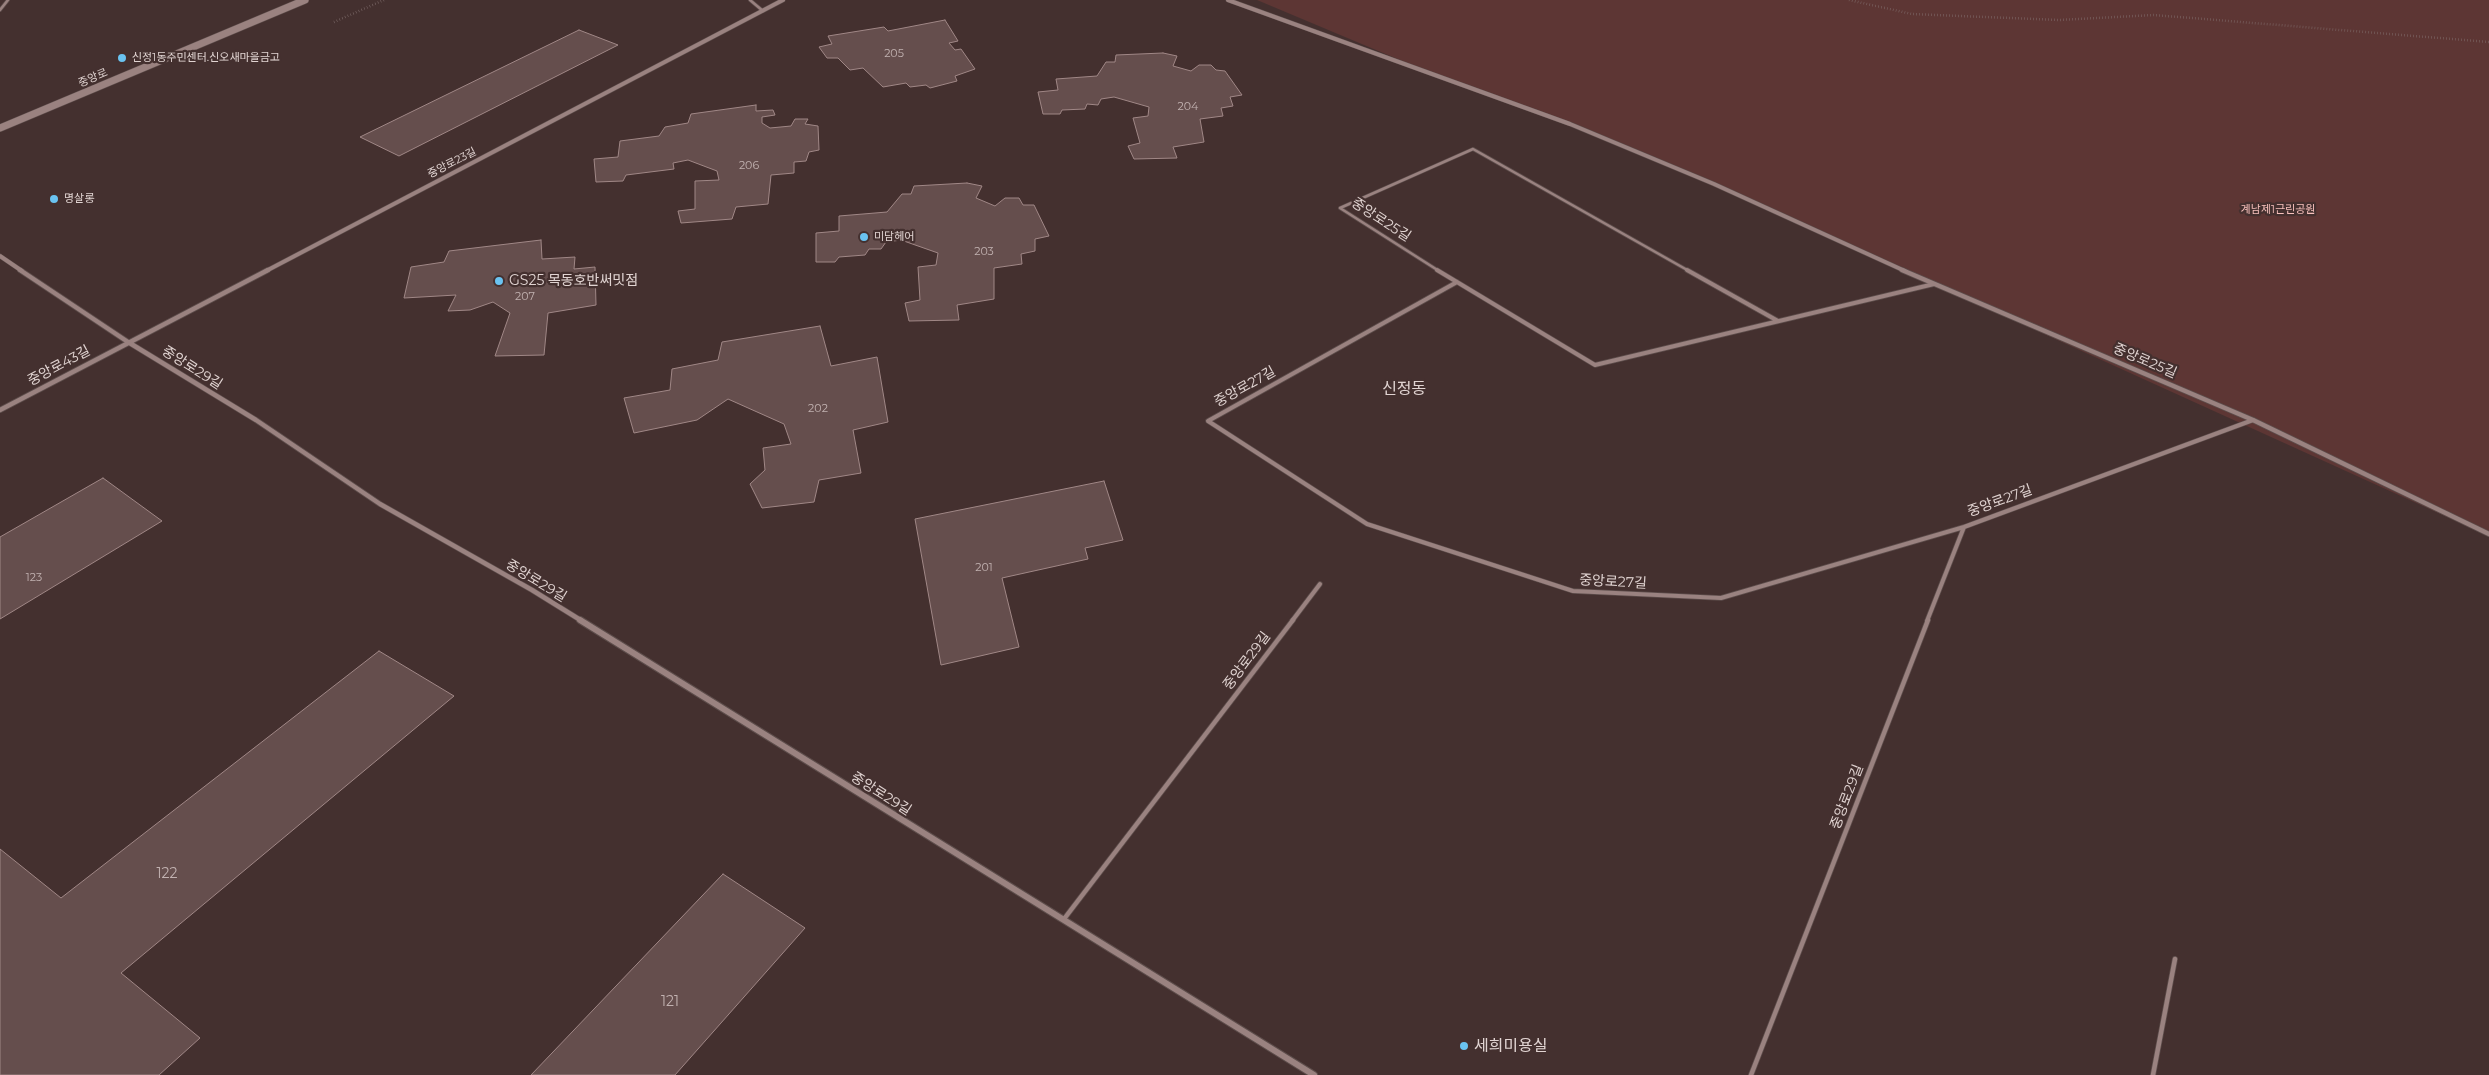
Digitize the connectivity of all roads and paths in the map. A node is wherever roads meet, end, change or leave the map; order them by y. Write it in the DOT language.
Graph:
graph roads {
  1 [pos="8,0"];
  2 [pos="305,0"];
  3 [pos="750,0"];
  4 [pos="783,0"];
  5 [pos="1228,0"];
  6 [pos="1849,0"];
  7 [pos="0,10"];
  8 [pos="763,11"];
  9 [pos="2489,42"];
  10 [pos="0,128"];
  11 [pos="0,256"];
  12 [pos="1457,282"];
  13 [pos="1934,284"];
  14 [pos="1778,321"];
  15 [pos="128,342"];
  16 [pos="0,410"];
  17 [pos="2253,420"];
  18 [pos="1964,527"];
  19 [pos="2489,534"];
  20 [pos="1320,584"];
  21 [pos="1064,919"];
  22 [pos="2175,959"];
  23 [pos="1314,1075"];
  24 [pos="1751,1075"];
  25 [pos="2153,1075"];
  1 -- 7 [label="lane"];
  2 -- 10 [label="main road, 중앙로"];
  3 -- 8 [label="lane"];
  4 -- 8 [label="street, 중앙로23길"];
  5 -- 13 [label="street"];
  6 -- 9 [label="path"];
  8 -- 15 [label="street, 중앙로23길"];
  11 -- 15 [label="street, 중앙로29길"];
  12 -- 14 [label="lane, 중앙로25길"];
  12 -- 14 [label="lane, 중앙로25길"];
  12 -- 18 [label="lane, 중앙로27길"];
  13 -- 14 [label="lane, 중앙로25길"];
  13 -- 17 [label="street, 중앙로25길"];
  15 -- 16 [label="street, 중앙로43길"];
  15 -- 21 [label="street, 중앙로29길"];
  17 -- 18 [label="lane, 중앙로27길"];
  17 -- 19 [label="street, 중앙로25길"];
  18 -- 24 [label="lane, 중앙로29길"];
  20 -- 21 [label="lane, 중앙로29길"];
  21 -- 23 [label="street, 중앙로29길"];
  22 -- 25 [label="lane"];
}
